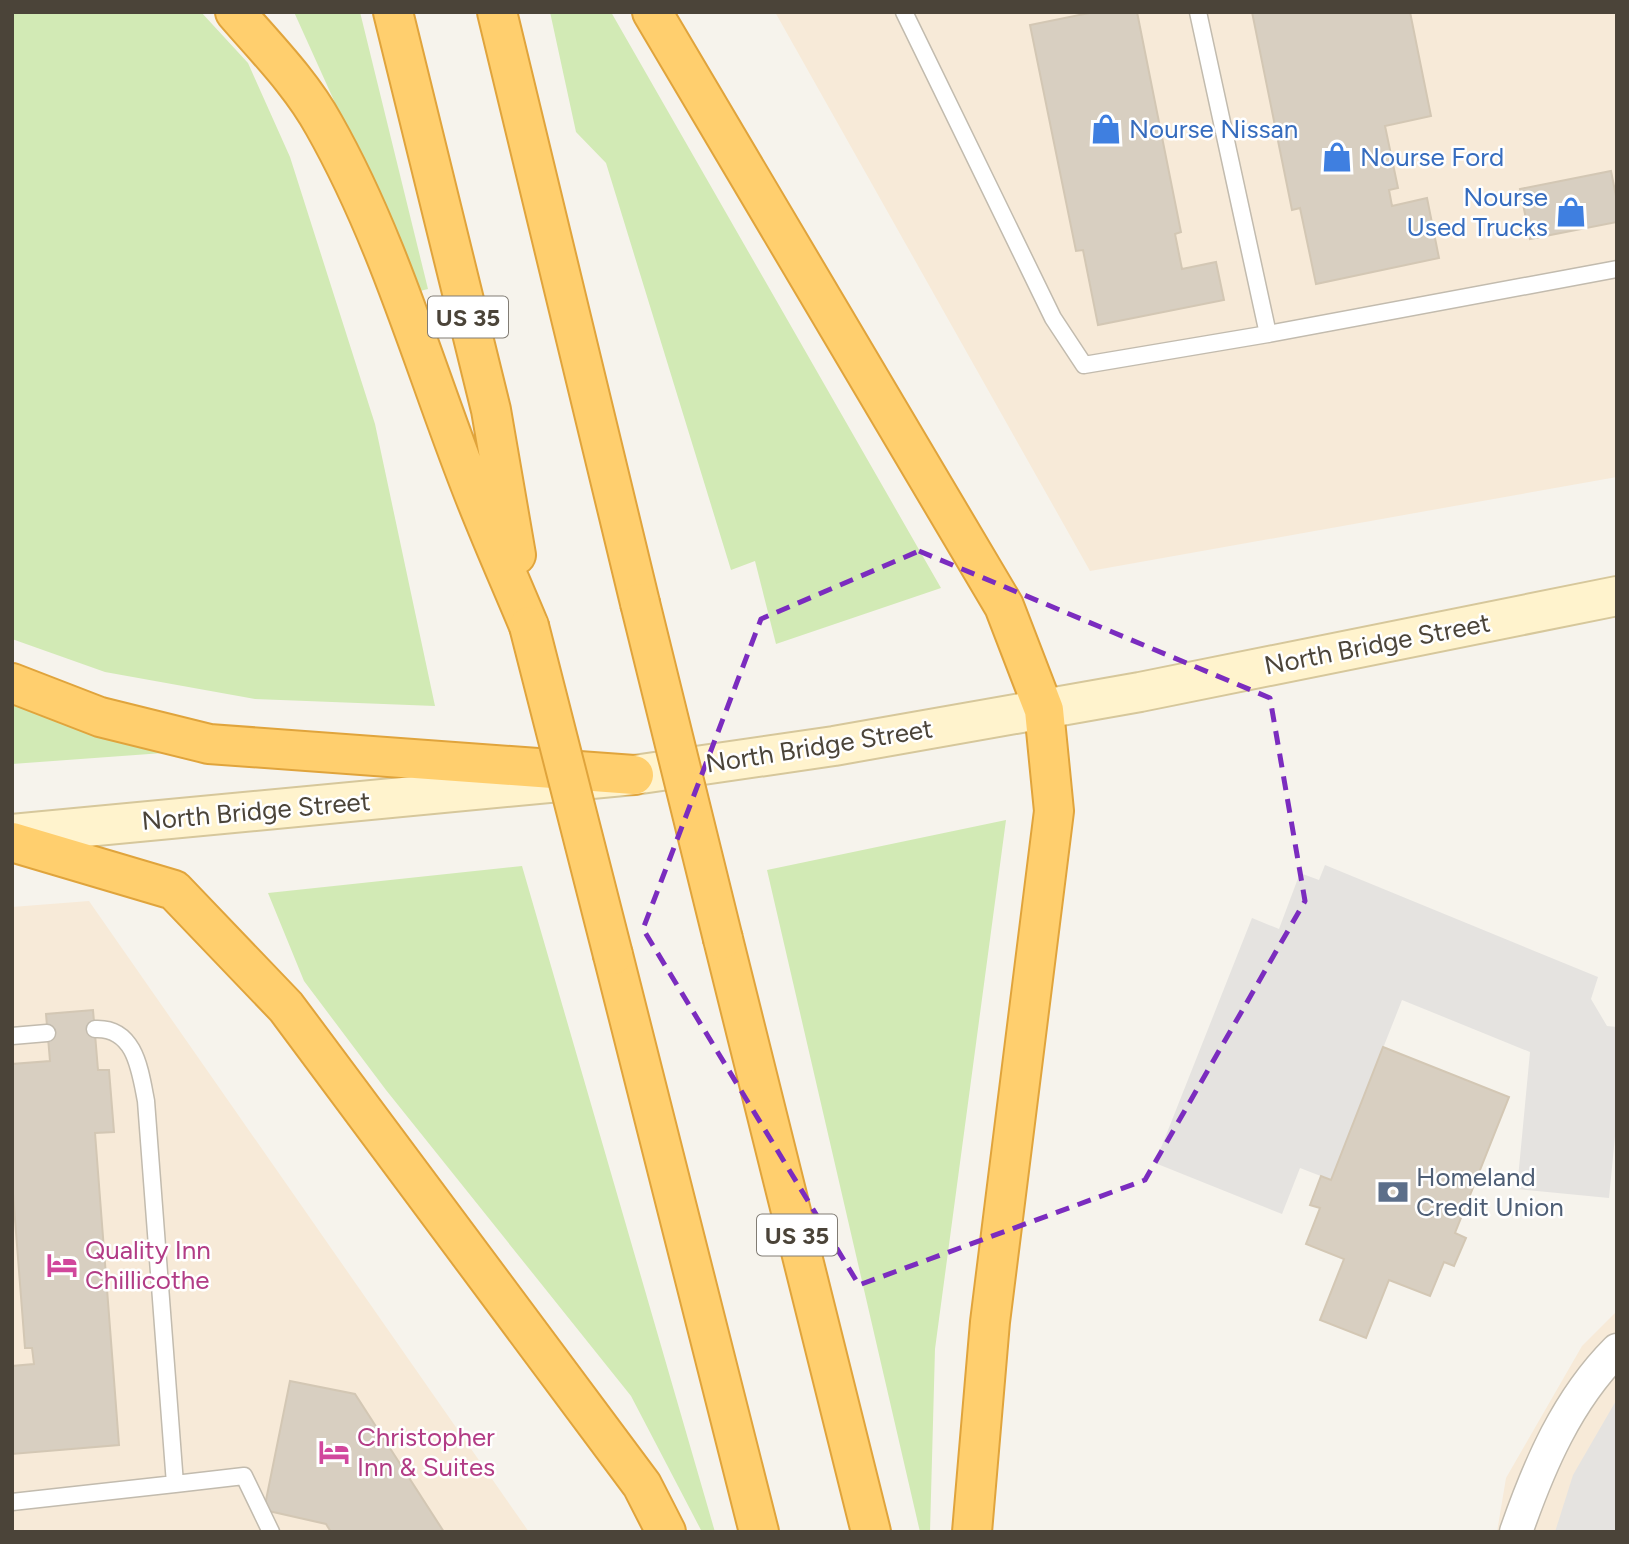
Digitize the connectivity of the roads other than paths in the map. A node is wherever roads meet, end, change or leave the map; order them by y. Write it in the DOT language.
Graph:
graph roads {
  1 [pos="235,12"];
  2 [pos="393,12"];
  3 [pos="497,12"];
  4 [pos="652,12"];
  5 [pos="904,12"];
  6 [pos="1198,12"];
  7 [pos="1617,269"];
  8 [pos="1268,334"];
  9 [pos="1617,596"];
  10 [pos="529,626"];
  11 [pos="12,683"];
  12 [pos="1044,710"];
  13 [pos="634,775"];
  14 [pos="12,834"];
  15 [pos="12,842"];
  16 [pos="95,1029"];
  17 [pos="47,1033"];
  18 [pos="12,1037"];
  19 [pos="1617,1350"];
  20 [pos="175,1484"];
  21 [pos="12,1502"];
  22 [pos="268,1530"];
  23 [pos="666,1532"];
  24 [pos="760,1532"];
  25 [pos="872,1532"];
  26 [pos="972,1532"];
  27 [pos="1516,1532"];
  1 -- 10 [label="highway"];
  2 -- 10 [label="highway, US 35"];
  3 -- 25 [label="highway, US 35, bridge"];
  4 -- 12 [label="highway"];
  5 -- 8 [label="lane"];
  6 -- 8 [label="lane"];
  7 -- 8 [label="lane"];
  9 -- 12 [label="main road, North Bridge Street"];
  10 -- 24 [label="highway, US 35, bridge"];
  11 -- 13 [label="highway"];
  12 -- 13 [label="main road, North Bridge Street"];
  12 -- 26 [label="highway"];
  13 -- 14 [label="main road, North Bridge Street"];
  15 -- 23 [label="highway"];
  16 -- 20 [label="lane"];
  17 -- 18 [label="lane"];
  19 -- 27 [label="street"];
  20 -- 21 [label="lane"];
  20 -- 22 [label="lane"];
}
